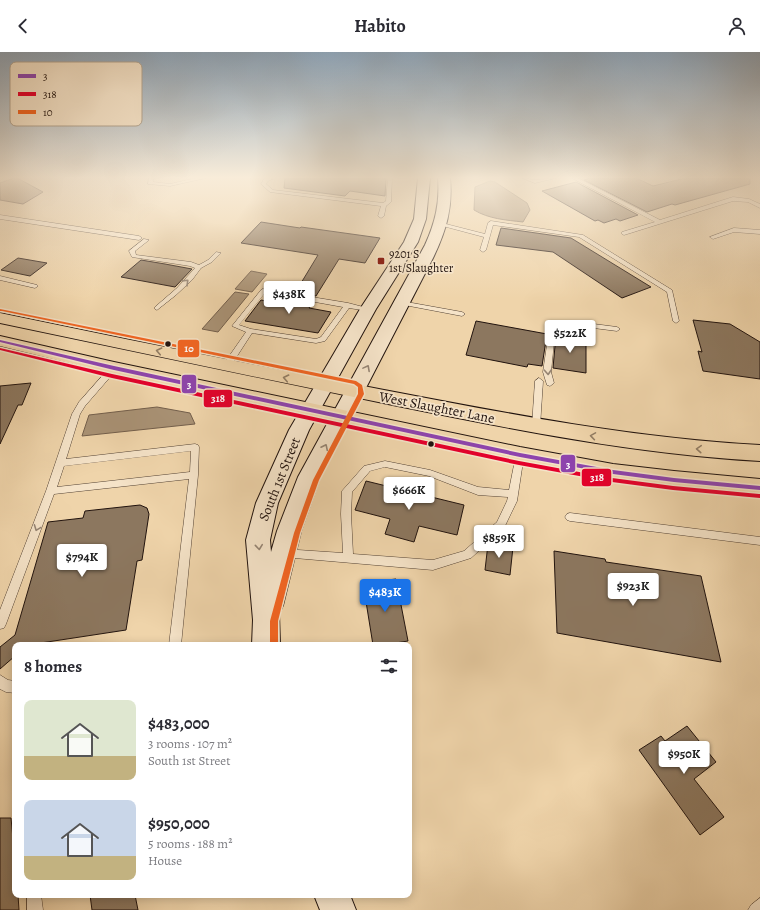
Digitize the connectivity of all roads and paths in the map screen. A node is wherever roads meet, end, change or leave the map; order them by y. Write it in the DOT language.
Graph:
graph roads {
  1 [pos="7,218"];
  2 [pos="443,218"];
  3 [pos="652,218"];
  4 [pos="673,218"];
  5 [pos="420,219"];
  6 [pos="660,222"];
  7 [pos="442,225"];
  8 [pos="760,232"];
  9 [pos="624,233"];
  10 [pos="487,236"];
  11 [pos="713,237"];
  12 [pos="139,238"];
  13 [pos="146,240"];
  14 [pos="483,250"];
  15 [pos="218,252"];
  16 [pos="199,267"];
  17 [pos="0,278"];
  18 [pos="35,286"];
  19 [pos="401,303"];
  20 [pos="348,305"];
  21 [pos="157,308"];
  22 [pos="368,309"];
  23 [pos="462,314"];
  24 [pos="0,318"];
  25 [pos="676,322"];
  26 [pos="0,328"];
  27 [pos="617,329"];
  28 [pos="250,331"];
  29 [pos="90,337"];
  30 [pos="0,341"];
  31 [pos="227,365"];
  32 [pos="114,368"];
  33 [pos="539,381"];
  34 [pos="550,383"];
  35 [pos="324,385"];
  36 [pos="354,391"];
  37 [pos="311,409"];
  38 [pos="340,416"];
  39 [pos="536,426"];
  40 [pos="738,452"];
  41 [pos="760,453"];
  42 [pos="520,455"];
  43 [pos="60,463"];
  44 [pos="194,476"];
  45 [pos="759,487"];
  46 [pos="51,491"];
  47 [pos="513,494"];
  48 [pos="570,517"];
  49 [pos="760,541"];
  50 [pos="283,553"];
  51 [pos="348,558"];
  52 [pos="0,624"];
  53 [pos="266,632"];
  54 [pos="175,642"];
  55 [pos="0,682"];
  56 [pos="12,687"];
  57 [pos="34,898"];
  58 [pos="333,898"];
  59 [pos="760,906"];
  60 [pos="35,910"];
  61 [pos="338,910"];
  62 [pos="756,910"];
  1 -- 12 [label="lane"];
  2 -- 7 [label="main road, South 1st Street"];
  3 -- 6 [label="lane"];
  4 -- 6 [label="lane"];
  5 -- 7 [label="main road"];
  5 -- 22 [label="main road, South 1st Street"];
  6 -- 9 [label="lane"];
  7 -- 10 [label="lane"];
  7 -- 19 [label="main road, South 1st Street"];
  8 -- 11 [label="lane"];
  10 -- 14 [label="lane"];
  10 -- 25 [label="lane"];
  13 -- 16 [label="lane"];
  15 -- 16 [label="lane"];
  21 -- 16 [label="lane, one-way"];
  17 -- 18 [label="lane"];
  19 -- 23 [label="lane"];
  36 -- 19 [label="main road, South 1st Street, one-way"];
  20 -- 22 [label="lane"];
  20 -- 28 [label="lane"];
  20 -- 28 [label="lane"];
  22 -- 35 [label="main road, South 1st Street"];
  24 -- 29 [label="main road, West Slaughter Lane"];
  26 -- 29 [label="main road"];
  27 -- 34 [label="lane, one-way"];
  28 -- 31 [label="lane"];
  31 -- 29 [label="main road, West Slaughter Lane, one-way"];
  30 -- 32 [label="main road, West Slaughter Lane"];
  35 -- 31 [label="main road, West Slaughter Lane, one-way"];
  32 -- 37 [label="main road, West Slaughter Lane"];
  32 -- 43 [label="lane"];
  33 -- 39 [label="lane"];
  35 -- 36 [label="main road, West Slaughter Lane"];
  35 -- 37 [label="main road, South 1st Street"];
  36 -- 38 [label="main road, South 1st Street"];
  36 -- 39 [label="main road, West Slaughter Lane"];
  37 -- 38 [label="main road, West Slaughter Lane"];
  37 -- 53 [label="main road, South 1st Street, one-way"];
  38 -- 42 [label="main road, West Slaughter Lane"];
  50 -- 38 [label="main road, South 1st Street, one-way"];
  40 -- 39 [label="main road, West Slaughter Lane, one-way"];
  40 -- 41 [label="main road, West Slaughter Lane"];
  40 -- 45 [label="main road"];
  42 -- 45 [label="main road, West Slaughter Lane"];
  42 -- 47 [label="lane"];
  43 -- 44 [label="lane"];
  43 -- 46 [label="lane"];
  44 -- 46 [label="lane"];
  44 -- 54 [label="lane"];
  46 -- 52 [label="lane, one-way"];
  47 -- 51 [label="lane"];
  47 -- 51 [label="lane"];
  48 -- 49 [label="lane"];
  50 -- 51 [label="lane"];
  50 -- 53 [label="main road, South 1st Street"];
  55 -- 56 [label="lane"];
  57 -- 60 [label="lane"];
  58 -- 61 [label="main road"];
  59 -- 62 [label="lane"];
}
